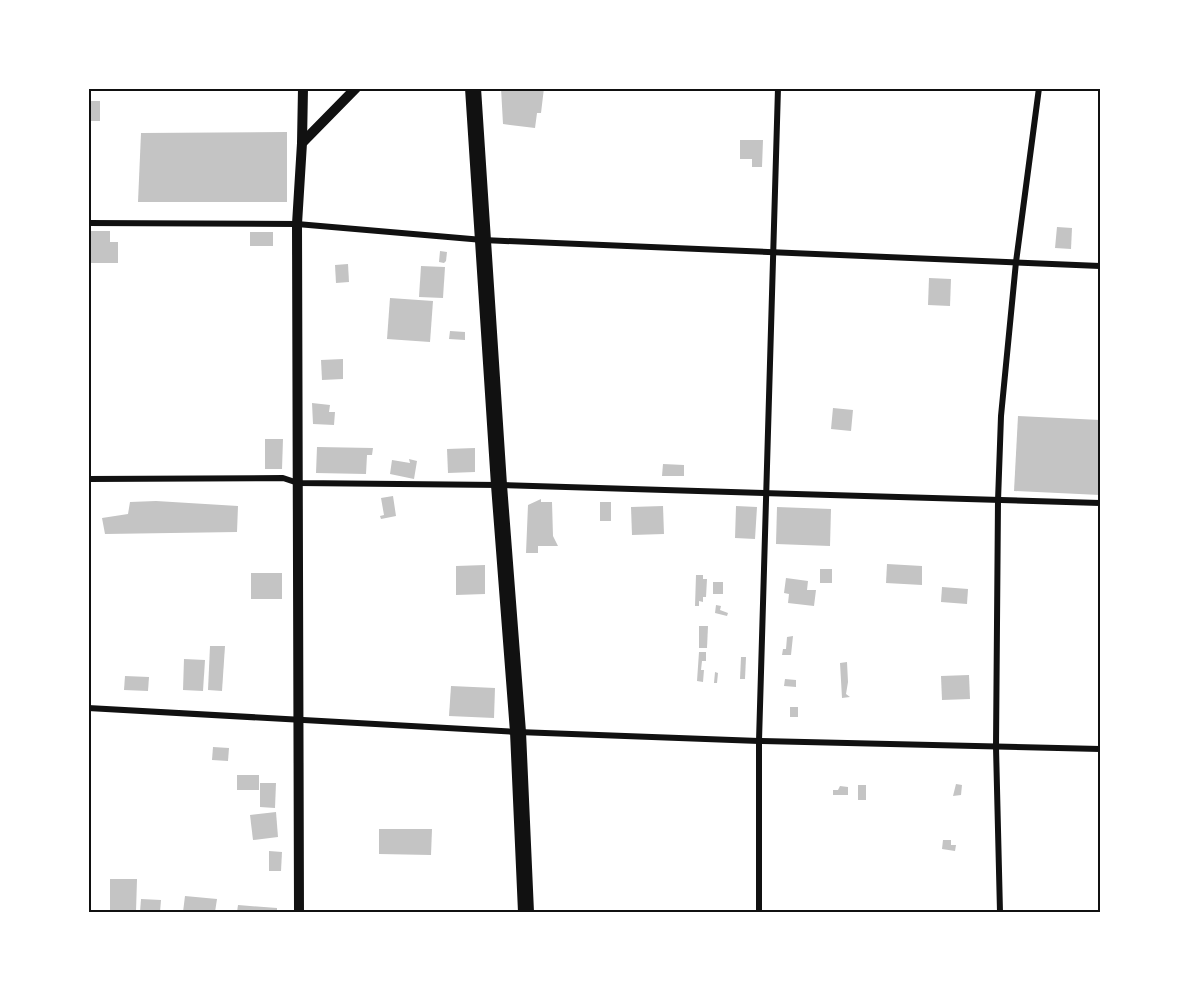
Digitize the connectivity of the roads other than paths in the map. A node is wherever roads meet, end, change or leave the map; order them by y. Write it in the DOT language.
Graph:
graph roads {
  1 [pos="303,88"];
  2 [pos="356,88"];
  3 [pos="473,88"];
  4 [pos="778,88"];
  5 [pos="1039,88"];
  6 [pos="302,143"];
  7 [pos="88,223"];
  8 [pos="297,224"];
  9 [pos="483,240"];
  10 [pos="774,251"];
  11 [pos="1016,262"];
  12 [pos="1101,266"];
  13 [pos="88,479"];
  14 [pos="298,483"];
  15 [pos="499,485"];
  16 [pos="766,494"];
  17 [pos="998,501"];
  18 [pos="1101,503"];
  19 [pos="88,708"];
  20 [pos="298,719"];
  21 [pos="518,732"];
  22 [pos="759,741"];
  23 [pos="996,747"];
  24 [pos="1101,749"];
  25 [pos="299,912"];
  26 [pos="526,912"];
  27 [pos="759,912"];
  28 [pos="1000,912"];
  1 -- 6 [label="street"];
  2 -- 6 [label="street"];
  3 -- 9 [label="highway"];
  4 -- 10 [label="street"];
  5 -- 11 [label="street"];
  6 -- 8 [label="street"];
  7 -- 8 [label="street"];
  8 -- 9 [label="street"];
  8 -- 14 [label="street"];
  9 -- 10 [label="street"];
  9 -- 15 [label="highway"];
  10 -- 11 [label="street"];
  10 -- 16 [label="street"];
  11 -- 12 [label="street"];
  11 -- 17 [label="street"];
  13 -- 14 [label="street"];
  14 -- 15 [label="street"];
  14 -- 20 [label="street"];
  15 -- 16 [label="street"];
  15 -- 21 [label="highway"];
  16 -- 17 [label="street"];
  16 -- 22 [label="street"];
  17 -- 18 [label="street"];
  17 -- 23 [label="street"];
  19 -- 20 [label="street"];
  20 -- 21 [label="street"];
  20 -- 25 [label="street"];
  21 -- 22 [label="street"];
  21 -- 26 [label="highway"];
  22 -- 23 [label="street"];
  22 -- 27 [label="street"];
  23 -- 24 [label="street"];
  23 -- 28 [label="street"];
}
